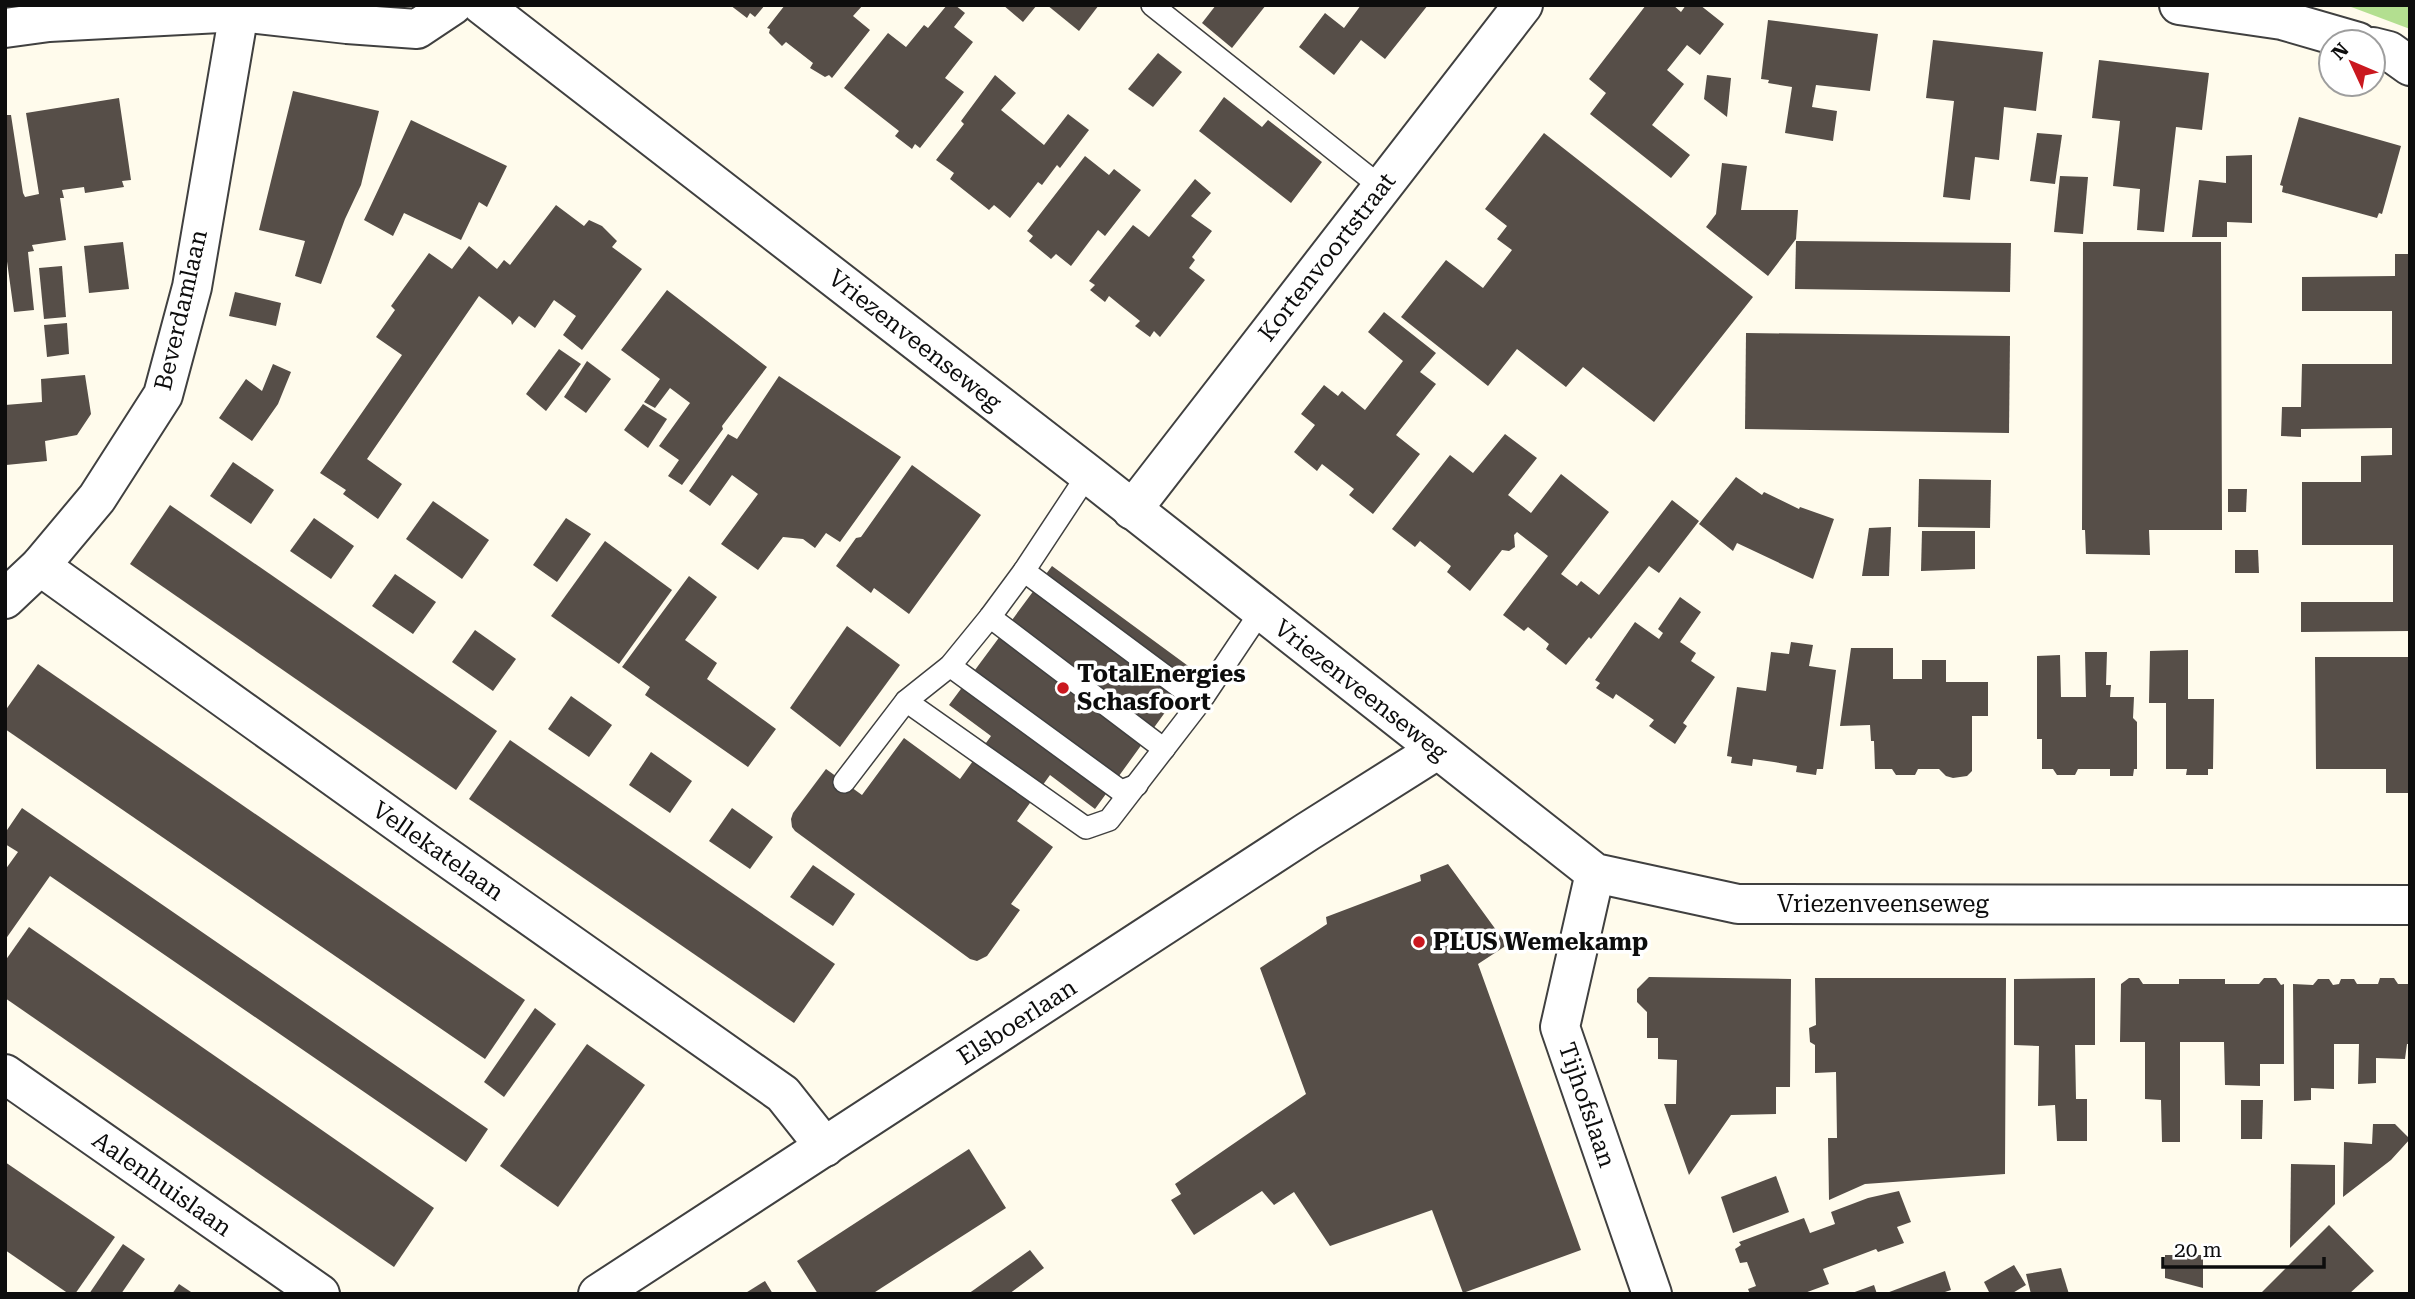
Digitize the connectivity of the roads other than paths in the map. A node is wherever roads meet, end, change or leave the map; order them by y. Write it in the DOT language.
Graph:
graph roads {
  1 [pos="453,5"];
  2 [pos="482,5"];
  3 [pos="1152,5"];
  4 [pos="1522,5"];
  5 [pos="2179,5"];
  6 [pos="239,12"];
  7 [pos="54,14"];
  8 [pos="5,28"];
  9 [pos="2317,30"];
  10 [pos="2387,50"];
  11 [pos="2410,66"];
  12 [pos="1381,187"];
  13 [pos="1088,474"];
  14 [pos="1132,510"];
  15 [pos="40,566"];
  16 [pos="1024,571"];
  17 [pos="5,599"];
  18 [pos="1261,611"];
  19 [pos="990,617"];
  20 [pos="950,666"];
  21 [pos="906,701"];
  22 [pos="1200,702"];
  23 [pos="1164,749"];
  24 [pos="1437,750"];
  25 [pos="844,782"];
  26 [pos="1137,785"];
  27 [pos="1595,873"];
  28 [pos="2410,905"];
  29 [pos="5,1074"];
  30 [pos="825,1147"];
  31 [pos="320,1294"];
  32 [pos="598,1294"];
  33 [pos="1653,1294"];
  1 -- 6 [label="street"];
  2 -- 13 [label="street, Vriezenveenseweg"];
  3 -- 12 [label="lane"];
  4 -- 12 [label="street, Kortenvoortstraat"];
  5 -- 9 [label="street"];
  6 -- 7 [label="street"];
  6 -- 15 [label="street, Beverdamlaan"];
  7 -- 8 [label="street"];
  10 -- 11 [label="street"];
  12 -- 14 [label="street, Kortenvoortstraat"];
  13 -- 14 [label="street, Vriezenveenseweg"];
  13 -- 16 [label="lane"];
  14 -- 18 [label="street, Vriezenveenseweg"];
  15 -- 17 [label="street, Beverdamlaan"];
  15 -- 30 [label="street, Vellekatelaan"];
  16 -- 19 [label="lane"];
  16 -- 22 [label="lane"];
  18 -- 22 [label="lane"];
  18 -- 24 [label="street, Vriezenveenseweg"];
  19 -- 20 [label="lane"];
  19 -- 23 [label="lane"];
  20 -- 21 [label="lane"];
  20 -- 26 [label="lane"];
  21 -- 25 [label="lane"];
  21 -- 26 [label="lane"];
  22 -- 23 [label="lane"];
  23 -- 26 [label="lane"];
  24 -- 27 [label="street, Vriezenveenseweg"];
  24 -- 30 [label="street, Elsboerlaan"];
  27 -- 28 [label="street, Vriezenveenseweg"];
  27 -- 33 [label="street, Tijhofslaan"];
  29 -- 31 [label="street, Aalenhuislaan"];
  30 -- 32 [label="street, Elsboerlaan"];
}
